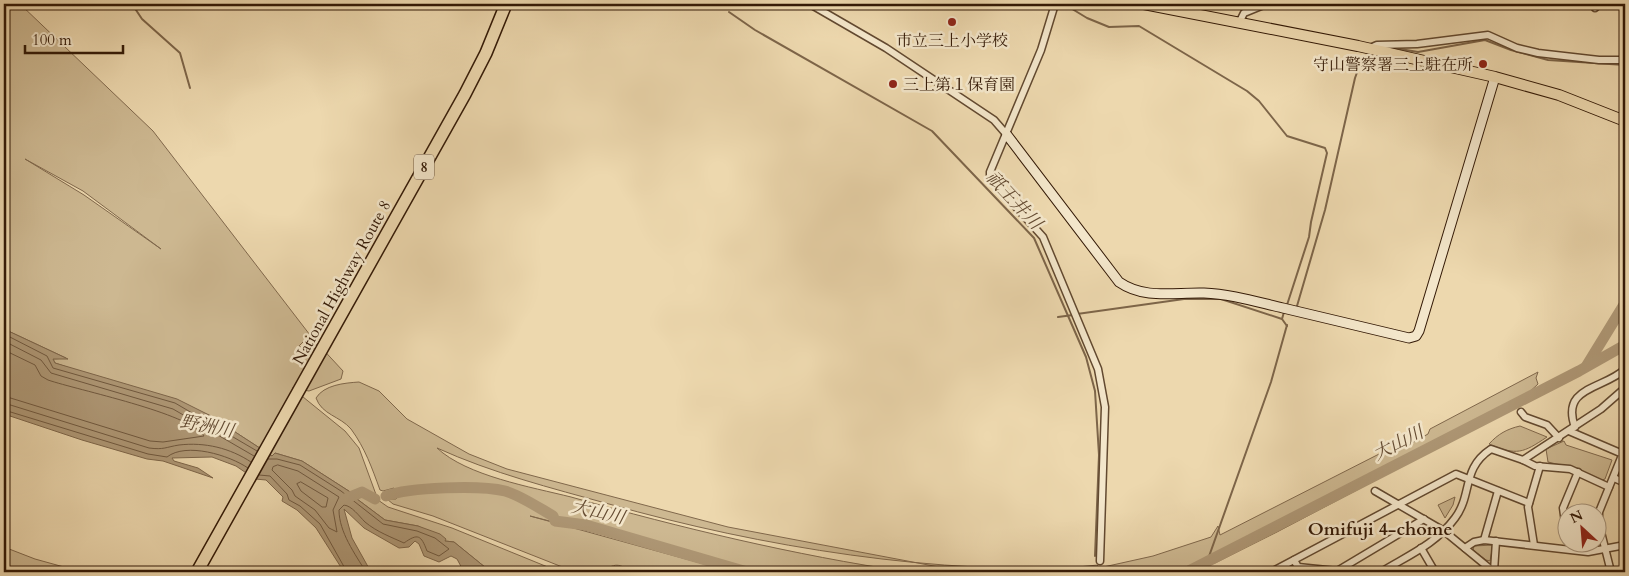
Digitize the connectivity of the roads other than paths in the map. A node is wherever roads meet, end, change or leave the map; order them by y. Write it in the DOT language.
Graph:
graph roads {
  1 [pos="506,4"];
  2 [pos="810,4"];
  3 [pos="1055,4"];
  4 [pos="1144,4"];
  5 [pos="1266,4"];
  6 [pos="1238,23"];
  7 [pos="1369,49"];
  8 [pos="1625,60"];
  9 [pos="1495,77"];
  10 [pos="1625,122"];
  11 [pos="1007,135"];
  12 [pos="1625,370"];
  13 [pos="1625,388"];
  14 [pos="1521,412"];
  15 [pos="1572,429"];
  16 [pos="1559,438"];
  17 [pos="1625,452"];
  18 [pos="1523,460"];
  19 [pos="1540,466"];
  20 [pos="1578,472"];
  21 [pos="1614,478"];
  22 [pos="1469,479"];
  23 [pos="1625,483"];
  24 [pos="1609,487"];
  25 [pos="1376,491"];
  26 [pos="1498,491"];
  27 [pos="1529,503"];
  28 [pos="1398,504"];
  29 [pos="1565,504"];
  30 [pos="1602,504"];
  31 [pos="1424,519"];
  32 [pos="1444,531"];
  33 [pos="1484,540"];
  34 [pos="1496,541"];
  35 [pos="1534,545"];
  36 [pos="1625,545"];
  37 [pos="1556,546"];
  38 [pos="1421,548"];
  39 [pos="1465,548"];
  40 [pos="1606,550"];
  41 [pos="1294,560"];
  42 [pos="1100,561"];
  43 [pos="1494,571"];
  44 [pos="197,572"];
  45 [pos="1271,572"];
  46 [pos="1380,572"];
  47 [pos="1435,572"];
  48 [pos="1611,572"];
  1 -- 44 [label="highway, National Highway Route 8 / 8"];
  2 -- 11 [label="street"];
  3 -- 11 [label="street"];
  4 -- 6 [label="main road"];
  5 -- 6 [label="street"];
  6 -- 7 [label="main road"];
  7 -- 8 [label="street"];
  7 -- 9 [label="main road"];
  9 -- 10 [label="main road"];
  9 -- 11 [label="street"];
  11 -- 42 [label="street"];
  12 -- 15 [label="street"];
  13 -- 15 [label="street"];
  14 -- 16 [label="street"];
  15 -- 16 [label="street"];
  15 -- 17 [label="street"];
  16 -- 18 [label="street"];
  17 -- 21 [label="street"];
  18 -- 19 [label="street"];
  18 -- 22 [label="street"];
  19 -- 20 [label="street"];
  19 -- 27 [label="street"];
  20 -- 24 [label="street"];
  20 -- 29 [label="street"];
  21 -- 23 [label="street"];
  21 -- 24 [label="street"];
  22 -- 26 [label="street"];
  22 -- 28 [label="street"];
  22 -- 32 [label="street"];
  24 -- 30 [label="street"];
  25 -- 28 [label="street"];
  26 -- 27 [label="street"];
  26 -- 33 [label="street"];
  27 -- 35 [label="street"];
  28 -- 31 [label="street"];
  28 -- 41 [label="street"];
  31 -- 32 [label="street"];
  31 -- 41 [label="street"];
  32 -- 38 [label="street"];
  32 -- 39 [label="street"];
  33 -- 34 [label="street"];
  33 -- 39 [label="street"];
  34 -- 35 [label="street"];
  34 -- 43 [label="street"];
  35 -- 37 [label="street"];
  36 -- 40 [label="street"];
  38 -- 46 [label="street"];
  38 -- 47 [label="street"];
  39 -- 43 [label="street"];
  40 -- 48 [label="street"];
  41 -- 45 [label="street"];
}
